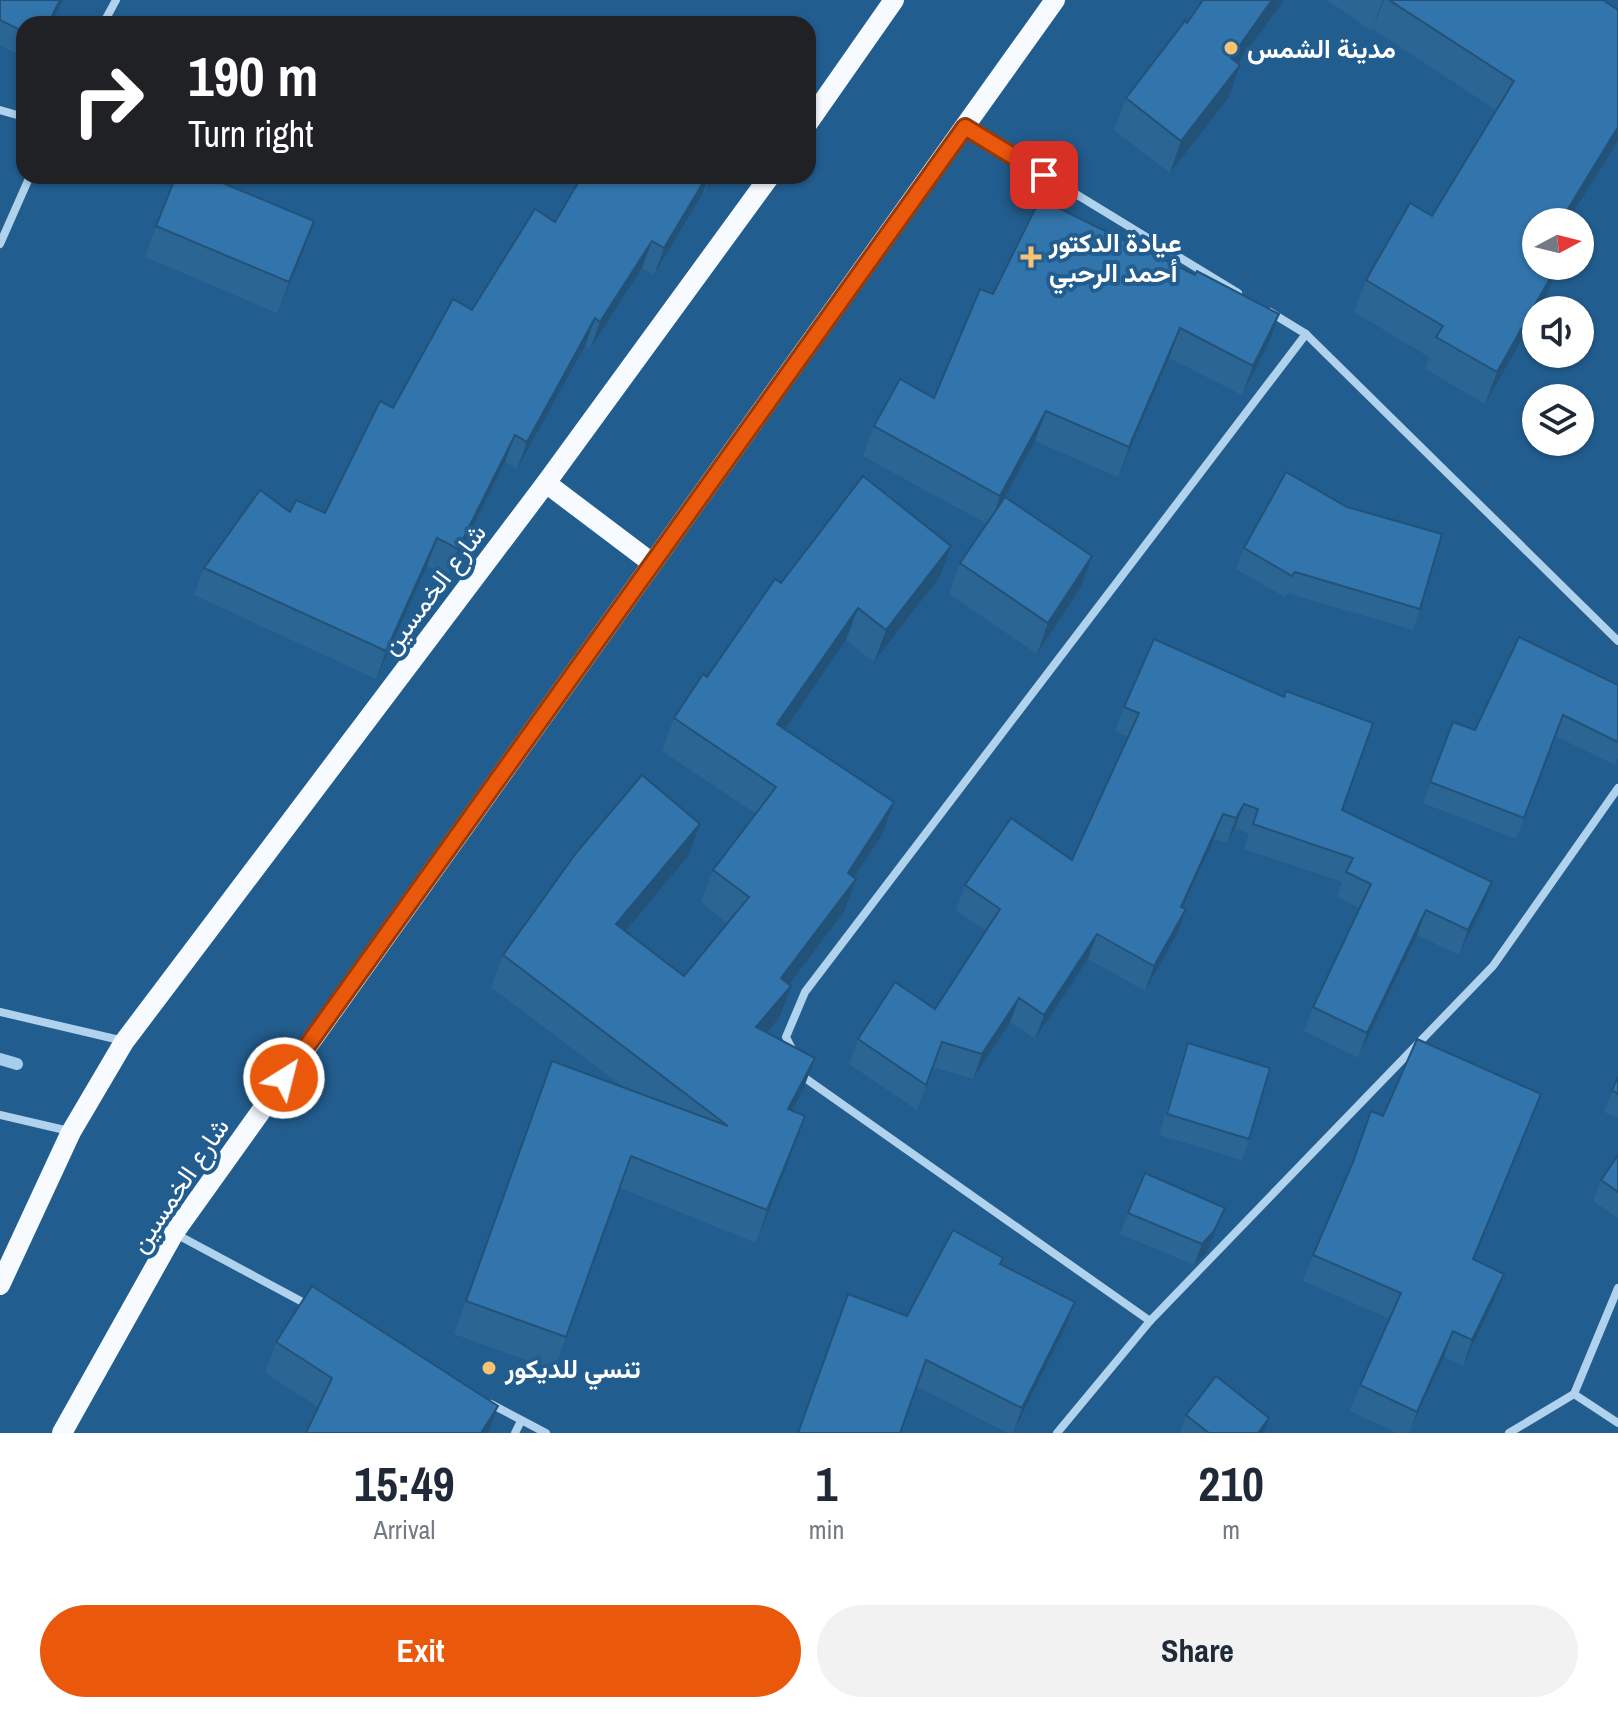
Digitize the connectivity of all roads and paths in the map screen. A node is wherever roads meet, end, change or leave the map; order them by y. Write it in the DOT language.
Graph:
graph roads {
  1 [pos="894,0"];
  2 [pos="1055,0"];
  3 [pos="816,112"];
  4 [pos="965,127"];
  5 [pos="26,184"];
  6 [pos="764,184"];
  7 [pos="0,244"];
  8 [pos="1251,301"];
  9 [pos="1265,309"];
  10 [pos="1306,334"];
  11 [pos="546,483"];
  12 [pos="652,563"];
  13 [pos="1618,641"];
  14 [pos="1618,788"];
  15 [pos="0,1012"];
  16 [pos="124,1042"];
  17 [pos="0,1115"];
  18 [pos="71,1132"];
  19 [pos="174,1233"];
  20 [pos="0,1285"];
  21 [pos="1618,1288"];
  22 [pos="313,1308"];
  23 [pos="1150,1321"];
  24 [pos="1574,1394"];
  25 [pos="479,1398"];
  26 [pos="521,1421"];
  27 [pos="1618,1423"];
  28 [pos="62,1433"];
  29 [pos="515,1433"];
  30 [pos="546,1433"];
  31 [pos="1057,1433"];
  32 [pos="1509,1433"];
  1 -- 3 [label="main road"];
  2 -- 4 [label="main road, شارع الخمسين"];
  4 -- 8 [label="street"];
  4 -- 12 [label="main road, شارع الخمسين"];
  5 -- 7 [label="street"];
  6 -- 11 [label="main road, شارع الخمسين"];
  9 -- 10 [label="street"];
  10 -- 13 [label="street"];
  10 -- 23 [label="street"];
  11 -- 12 [label="main road"];
  11 -- 16 [label="main road, شارع الخمسين"];
  12 -- 19 [label="main road, شارع الخمسين"];
  14 -- 23 [label="street"];
  15 -- 16 [label="street"];
  16 -- 18 [label="main road, شارع الخمسين"];
  17 -- 18 [label="street"];
  18 -- 20 [label="main road, شارع الخمسين"];
  19 -- 22 [label="street"];
  19 -- 28 [label="main road, شارع الخمسين"];
  21 -- 24 [label="street"];
  23 -- 31 [label="street"];
  24 -- 27 [label="street"];
  24 -- 32 [label="street"];
  25 -- 26 [label="street"];
  26 -- 29 [label="street"];
  26 -- 30 [label="street"];
}
